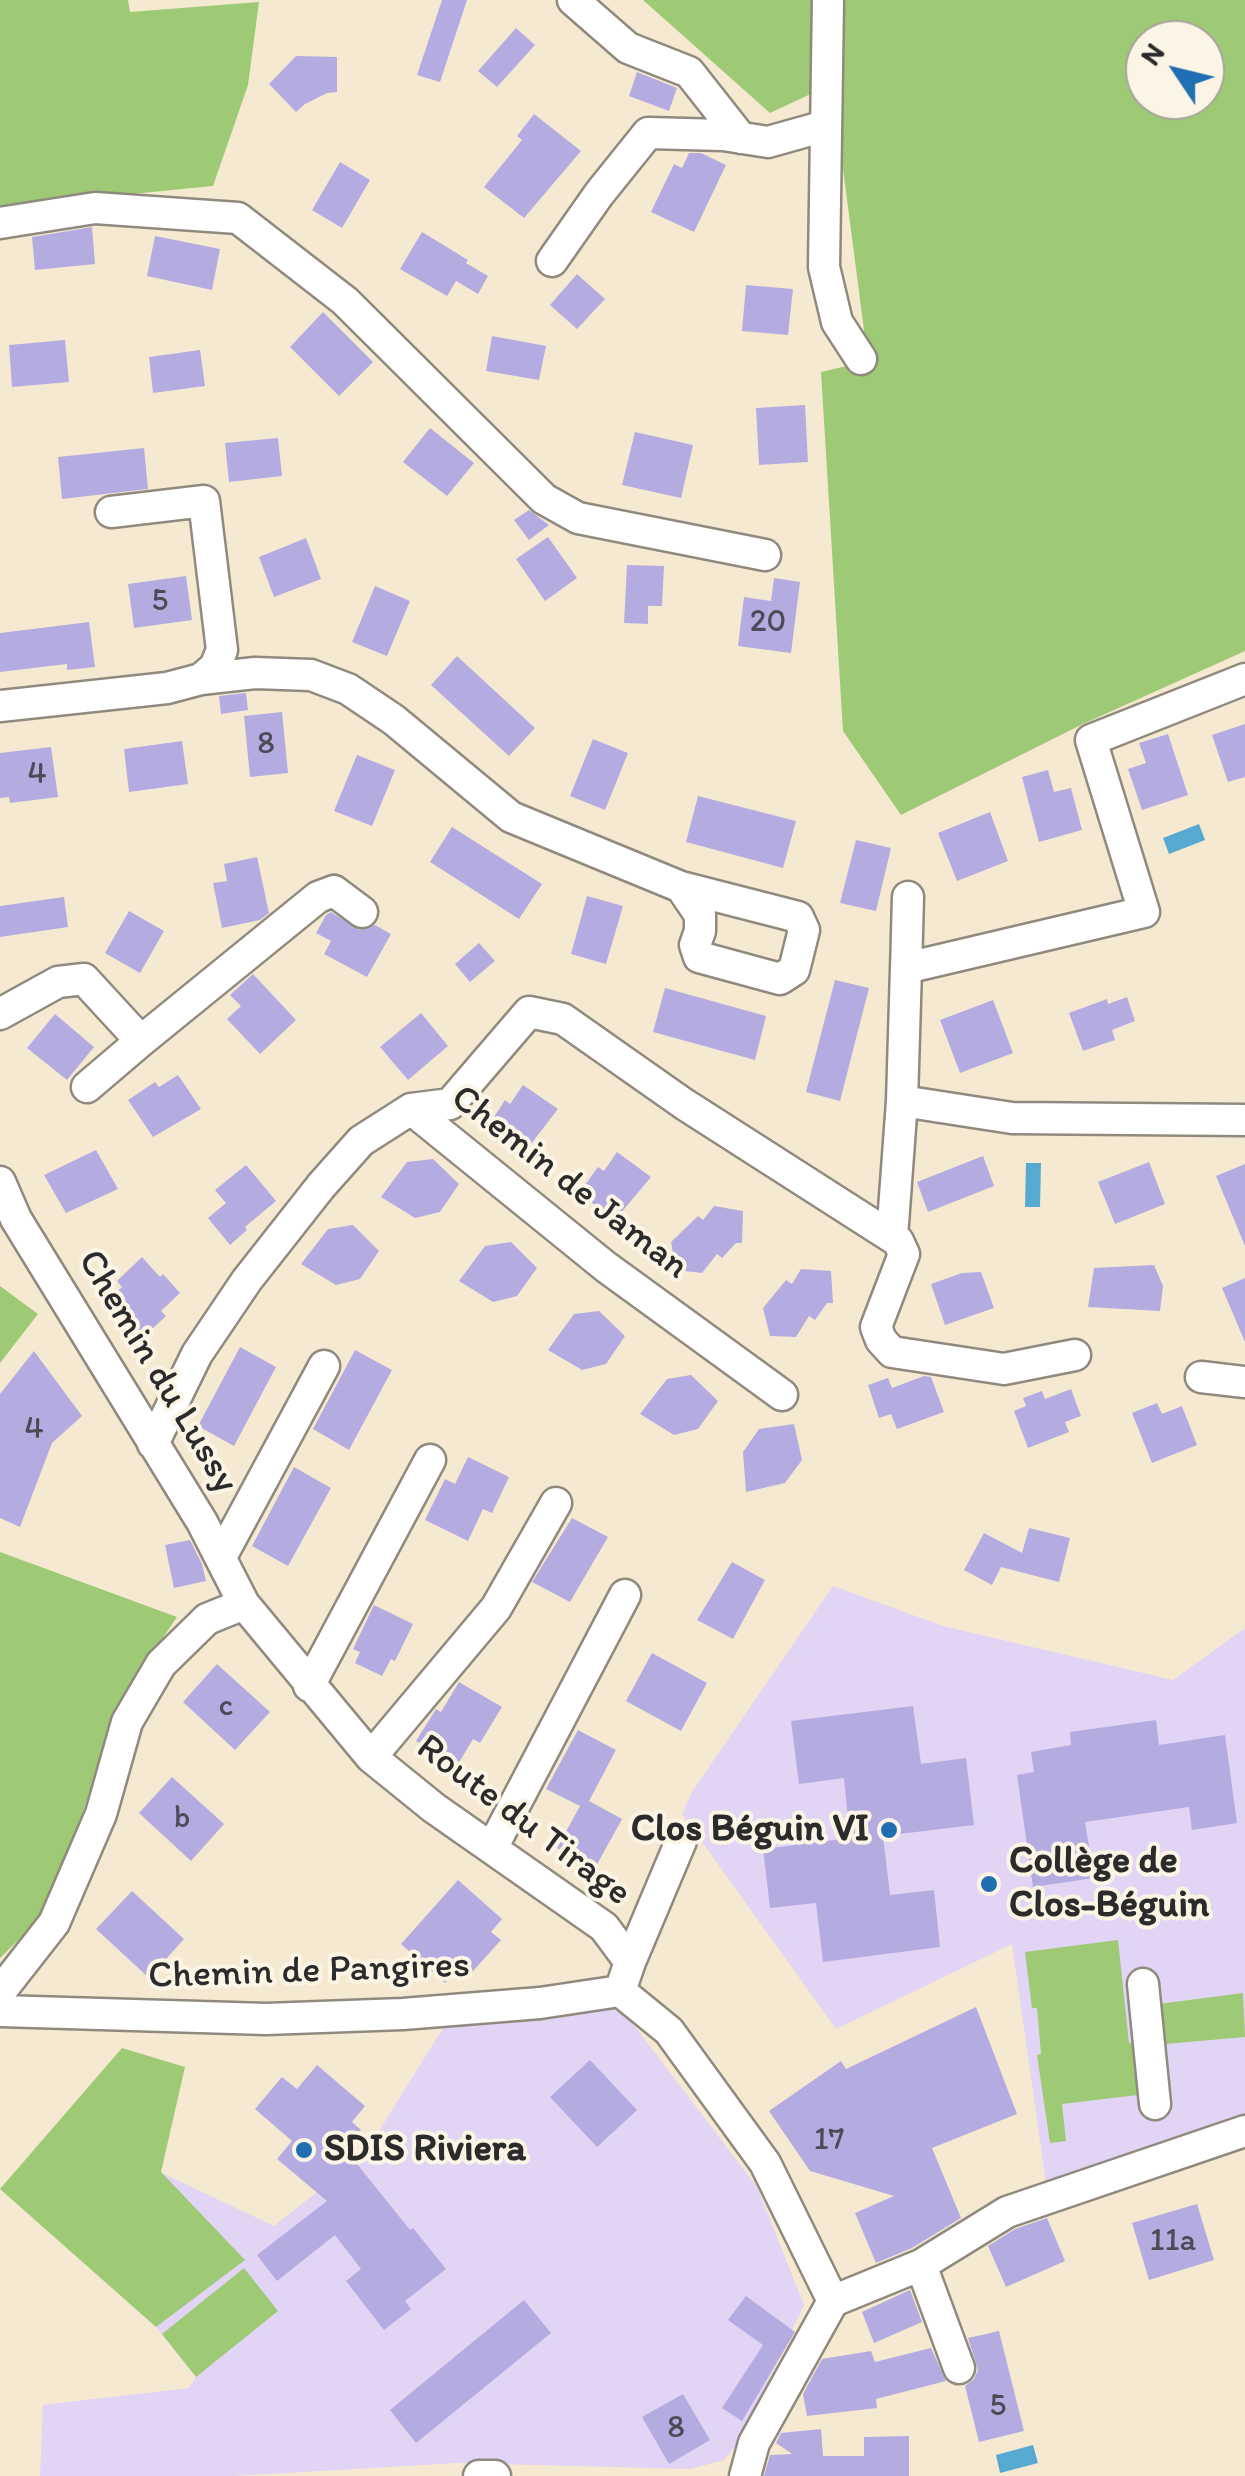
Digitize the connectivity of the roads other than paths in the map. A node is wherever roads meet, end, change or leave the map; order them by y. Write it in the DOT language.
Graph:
graph roads {
  1 [pos="573,0"];
  2 [pos="828,0"];
  3 [pos="825,126"];
  4 [pos="740,138"];
  5 [pos="0,223"];
  6 [pos="552,261"];
  7 [pos="860,359"];
  8 [pos="111,512"];
  9 [pos="764,555"];
  10 [pos="201,678"];
  11 [pos="1245,679"];
  12 [pos="0,706"];
  13 [pos="681,887"];
  14 [pos="908,896"];
  15 [pos="362,912"];
  16 [pos="906,970"];
  17 [pos="0,1014"];
  18 [pos="141,1041"];
  19 [pos="87,1087"];
  20 [pos="902,1101"];
  21 [pos="410,1108"];
  22 [pos="1245,1120"];
  23 [pos="0,1182"];
  24 [pos="892,1237"];
  25 [pos="1075,1354"];
  26 [pos="324,1366"];
  27 [pos="1201,1378"];
  28 [pos="1245,1382"];
  29 [pos="782,1394"];
  30 [pos="153,1444"];
  31 [pos="430,1460"];
  32 [pos="556,1503"];
  33 [pos="221,1558"];
  34 [pos="625,1595"];
  35 [pos="244,1604"];
  36 [pos="309,1686"];
  37 [pos="371,1757"];
  38 [pos="681,1841"];
  39 [pos="492,1848"];
  40 [pos="625,1977"];
  41 [pos="1143,1984"];
  42 [pos="0,1992"];
  43 [pos="0,2011"];
  44 [pos="1155,2104"];
  45 [pos="1245,2131"];
  46 [pos="921,2266"];
  47 [pos="833,2301"];
  48 [pos="959,2368"];
  49 [pos="479,2476"];
  50 [pos="495,2476"];
  51 [pos="744,2476"];
  1 -- 4 [label="street"];
  2 -- 3 [label="street"];
  3 -- 4 [label="street"];
  3 -- 7 [label="street"];
  4 -- 6 [label="street"];
  5 -- 9 [label="street"];
  8 -- 10 [label="street"];
  10 -- 12 [label="street"];
  10 -- 13 [label="street"];
  11 -- 16 [label="street"];
  14 -- 16 [label="street"];
  15 -- 18 [label="street"];
  16 -- 20 [label="street"];
  17 -- 18 [label="street"];
  18 -- 19 [label="street"];
  20 -- 22 [label="street"];
  20 -- 24 [label="street"];
  21 -- 24 [label="street"];
  21 -- 29 [label="street, Chemin de Jaman"];
  21 -- 30 [label="street, Chemin de Jaman"];
  23 -- 30 [label="street, Chemin du Lussy"];
  24 -- 25 [label="street"];
  26 -- 33 [label="street"];
  27 -- 28 [label="street"];
  30 -- 33 [label="street, Chemin du Lussy"];
  31 -- 36 [label="street"];
  32 -- 37 [label="street"];
  33 -- 35 [label="street, Chemin du Lussy"];
  34 -- 39 [label="street"];
  35 -- 36 [label="street, Route du Tirage"];
  35 -- 42 [label="street"];
  36 -- 37 [label="street, Route du Tirage"];
  37 -- 39 [label="street, Route du Tirage"];
  38 -- 40 [label="street"];
  39 -- 40 [label="street, Route du Tirage"];
  40 -- 43 [label="street, Chemin de Pangires"];
  40 -- 47 [label="street, Route du Tirage"];
  41 -- 44 [label="street"];
  45 -- 46 [label="street"];
  46 -- 47 [label="street"];
  46 -- 48 [label="street"];
  47 -- 51 [label="street"];
  49 -- 50 [label="street"];
}
